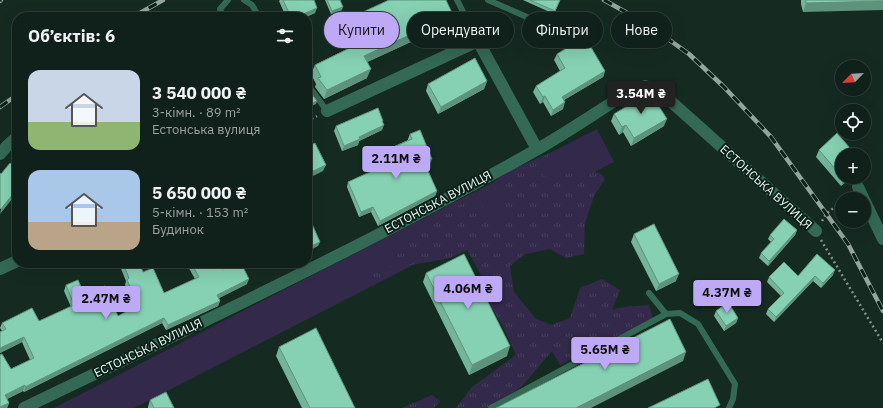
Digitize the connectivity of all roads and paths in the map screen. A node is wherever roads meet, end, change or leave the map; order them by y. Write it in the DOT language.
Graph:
graph roads {
  1 [pos="228,0"];
  2 [pos="244,0"];
  3 [pos="457,0"];
  4 [pos="488,0"];
  5 [pos="221,12"];
  6 [pos="257,12"];
  7 [pos="463,12"];
  8 [pos="522,15"];
  9 [pos="463,48"];
  10 [pos="482,48"];
  11 [pos="312,91"];
  12 [pos="327,111"];
  13 [pos="12,142"];
  14 [pos="537,149"];
  15 [pos="0,154"];
  16 [pos="858,187"];
  17 [pos="835,207"];
  18 [pos="816,231"];
  19 [pos="883,238"];
  20 [pos="12,263"];
  21 [pos="312,268"];
  22 [pos="312,268"];
  23 [pos="0,269"];
  24 [pos="649,293"];
  25 [pos="666,314"];
  26 [pos="883,343"];
  27 [pos="24,408"];
  28 [pos="491,408"];
  29 [pos="729,408"];
  1 -- 5 [label="lane"];
  2 -- 6 [label="lane"];
  3 -- 7 [label="lane"];
  4 -- 8 [label="lane"];
  9 -- 12 [label="street"];
  10 -- 14 [label="street"];
  11 -- 12 [label="lane"];
  13 -- 15 [label="street"];
  14 -- 18 [label="street, ЕСТОНСЬКА ВУЛИЦЯ"];
  14 -- 21 [label="street, ЕСТОНСЬКА ВУЛИЦЯ"];
  16 -- 19 [label="street"];
  17 -- 18 [label="path"];
  18 -- 26 [label="path"];
  20 -- 23 [label="street"];
  22 -- 27 [label="street, ЕСТОНСЬКА ВУЛИЦЯ"];
  24 -- 25 [label="lane"];
  25 -- 28 [label="lane"];
  25 -- 29 [label="lane"];
}
